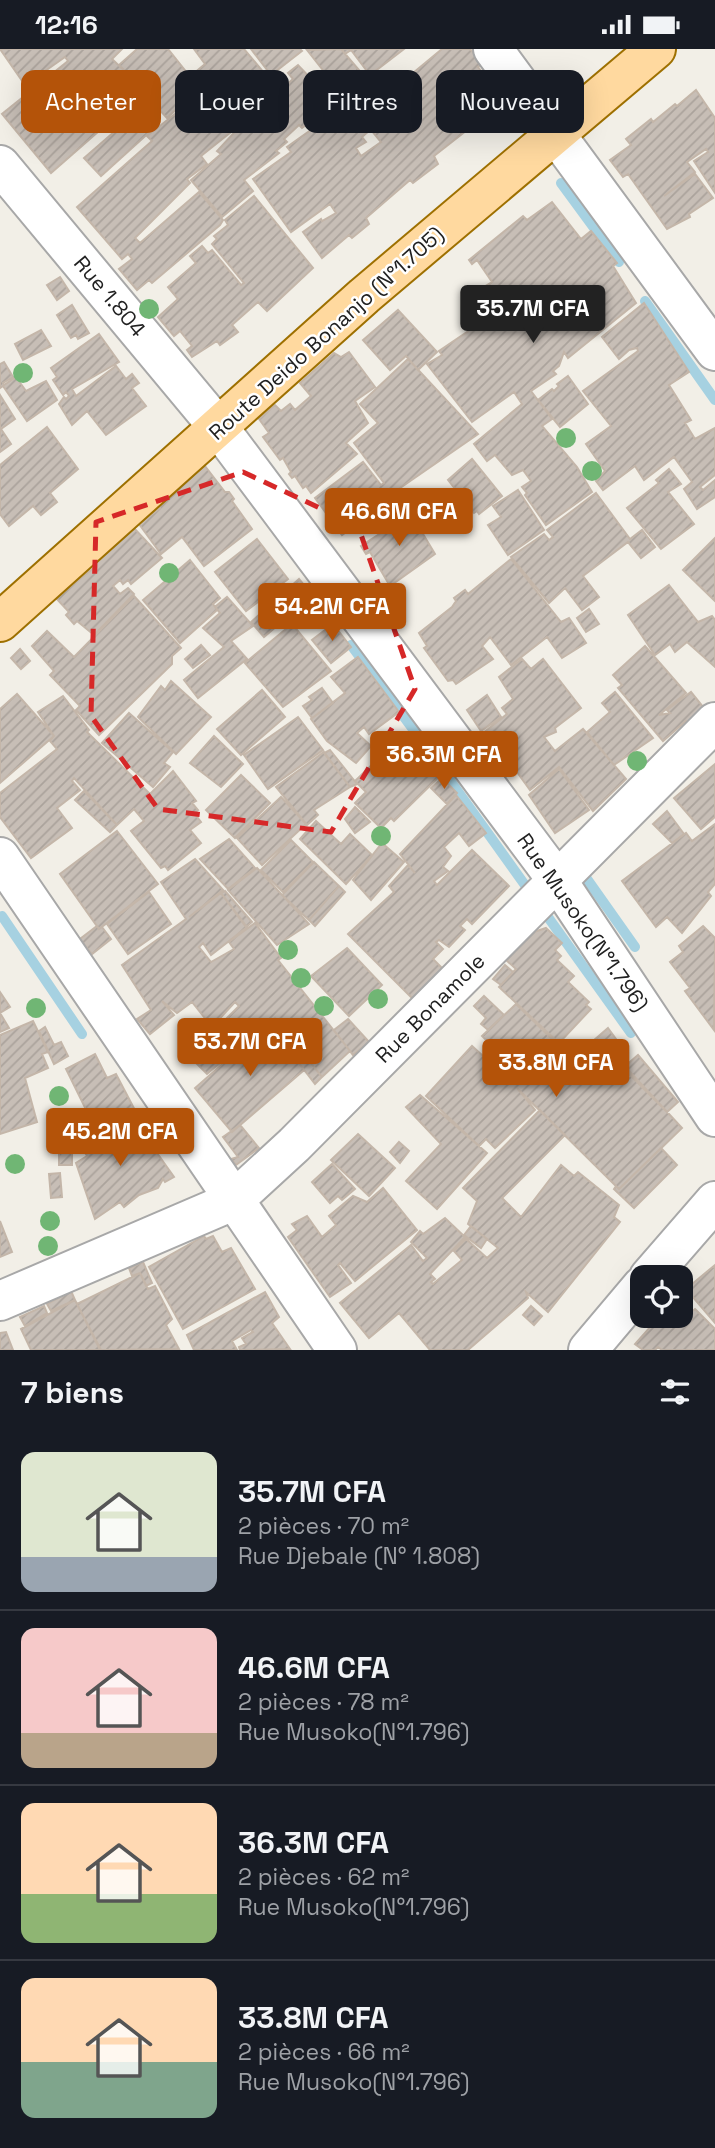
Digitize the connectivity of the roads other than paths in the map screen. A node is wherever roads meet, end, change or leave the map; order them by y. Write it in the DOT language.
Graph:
graph roads {
  1 [pos="494,49"];
  2 [pos="656,49"];
  3 [pos="509,70"];
  4 [pos="584,109"];
  5 [pos="555,133"];
  6 [pos="0,165"];
  7 [pos="715,351"];
  8 [pos="219,428"];
  9 [pos="0,622"];
  10 [pos="715,722"];
  11 [pos="0,857"];
  12 [pos="557,880"];
  13 [pos="715,1117"];
  14 [pos="233,1201"];
  15 [pos="715,1201"];
  16 [pos="659,1265"];
  17 [pos="630,1300"];
  18 [pos="0,1301"];
  19 [pos="337,1350"];
  20 [pos="587,1350"];
  1 -- 3 [label="street"];
  2 -- 4 [label="main road, Route Deido Bonanjo (N°1.705)"];
  5 -- 7 [label="street"];
  5 -- 8 [label="main road, Route Deido Bonanjo (N°1.705)"];
  6 -- 8 [label="street, Rue 1.804"];
  8 -- 9 [label="main road, Route Deido Bonanjo (N°1.705)"];
  8 -- 12 [label="street, Rue Musoko(N°1.796)"];
  10 -- 12 [label="street, Rue Bonamole"];
  11 -- 14 [label="street"];
  12 -- 13 [label="street, Rue Musoko(N°1.796)"];
  12 -- 14 [label="street, Rue Bonamole"];
  14 -- 18 [label="street, Rue Bonamole"];
  14 -- 19 [label="street"];
  15 -- 16 [label="street"];
  17 -- 20 [label="street"];
}
